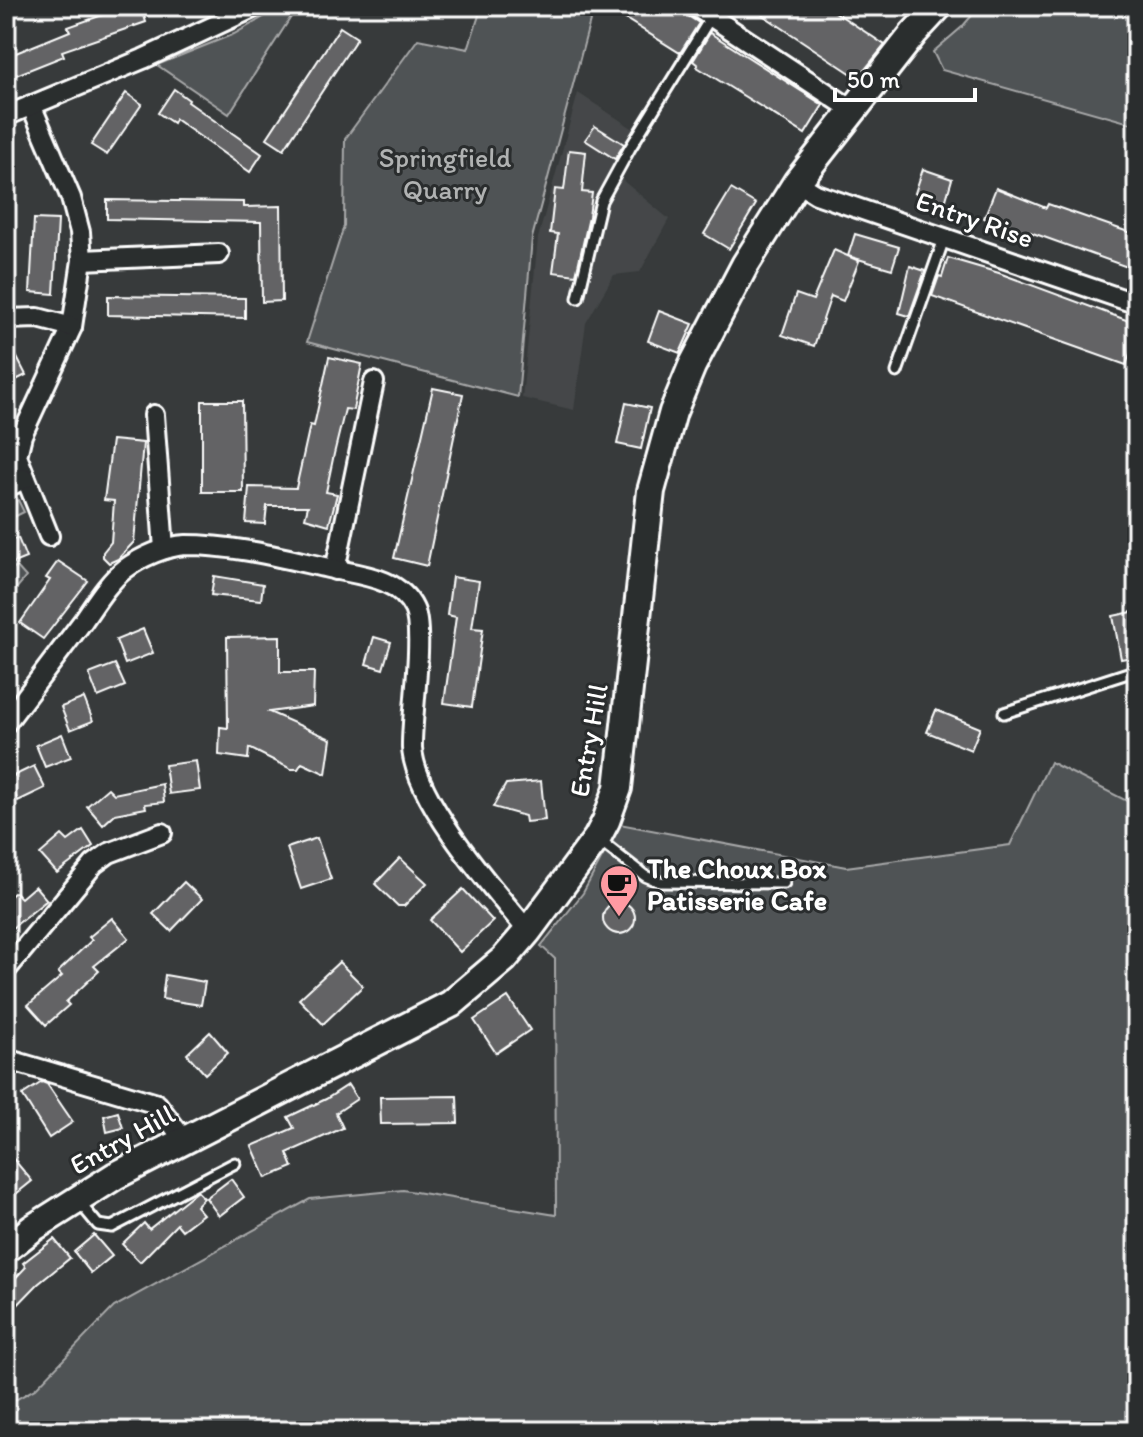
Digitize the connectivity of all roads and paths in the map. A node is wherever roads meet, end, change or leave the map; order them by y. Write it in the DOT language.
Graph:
graph roads {
  1 [pos="257,6"];
  2 [pos="695,6"];
  3 [pos="930,11"];
  4 [pos="711,17"];
  5 [pos="31,105"];
  6 [pos="854,111"];
  7 [pos="6,116"];
  8 [pos="797,182"];
  9 [pos="944,239"];
  10 [pos="219,254"];
  11 [pos="82,260"];
  12 [pos="578,298"];
  13 [pos="1137,304"];
  14 [pos="6,319"];
  15 [pos="72,327"];
  16 [pos="897,372"];
  17 [pos="374,382"];
  18 [pos="154,415"];
  19 [pos="25,478"];
  20 [pos="6,488"];
  21 [pos="49,536"];
  22 [pos="164,549"];
  23 [pos="335,570"];
  24 [pos="1137,670"];
  25 [pos="1004,713"];
  26 [pos="6,723"];
  27 [pos="162,833"];
  28 [pos="597,838"];
  29 [pos="784,883"];
  30 [pos="528,931"];
  31 [pos="6,970"];
  32 [pos="6,1059"];
  33 [pos="184,1140"];
  34 [pos="235,1163"];
  35 [pos="77,1200"];
  36 [pos="6,1249"];
  1 -- 5 [label="street"];
  2 -- 4 [label="street"];
  3 -- 6 [label="street, Entry Hill"];
  4 -- 6 [label="street"];
  4 -- 12 [label="lane"];
  5 -- 7 [label="street"];
  5 -- 11 [label="street"];
  6 -- 8 [label="street, Entry Hill"];
  8 -- 9 [label="street, Entry Rise"];
  8 -- 28 [label="street, Entry Hill"];
  9 -- 13 [label="street, Entry Rise"];
  9 -- 16 [label="lane"];
  10 -- 11 [label="street"];
  11 -- 15 [label="street"];
  14 -- 15 [label="street"];
  15 -- 19 [label="street"];
  17 -- 23 [label="street"];
  18 -- 22 [label="street"];
  19 -- 20 [label="street"];
  19 -- 21 [label="street"];
  22 -- 23 [label="street"];
  22 -- 26 [label="street"];
  23 -- 30 [label="street"];
  24 -- 25 [label="lane"];
  27 -- 31 [label="street"];
  28 -- 29 [label="lane"];
  28 -- 30 [label="street, Entry Hill"];
  30 -- 33 [label="street, Entry Hill"];
  32 -- 33 [label="street"];
  33 -- 35 [label="street, Entry Hill"];
  34 -- 35 [label="lane"];
  35 -- 36 [label="street, Entry Hill"];
}
